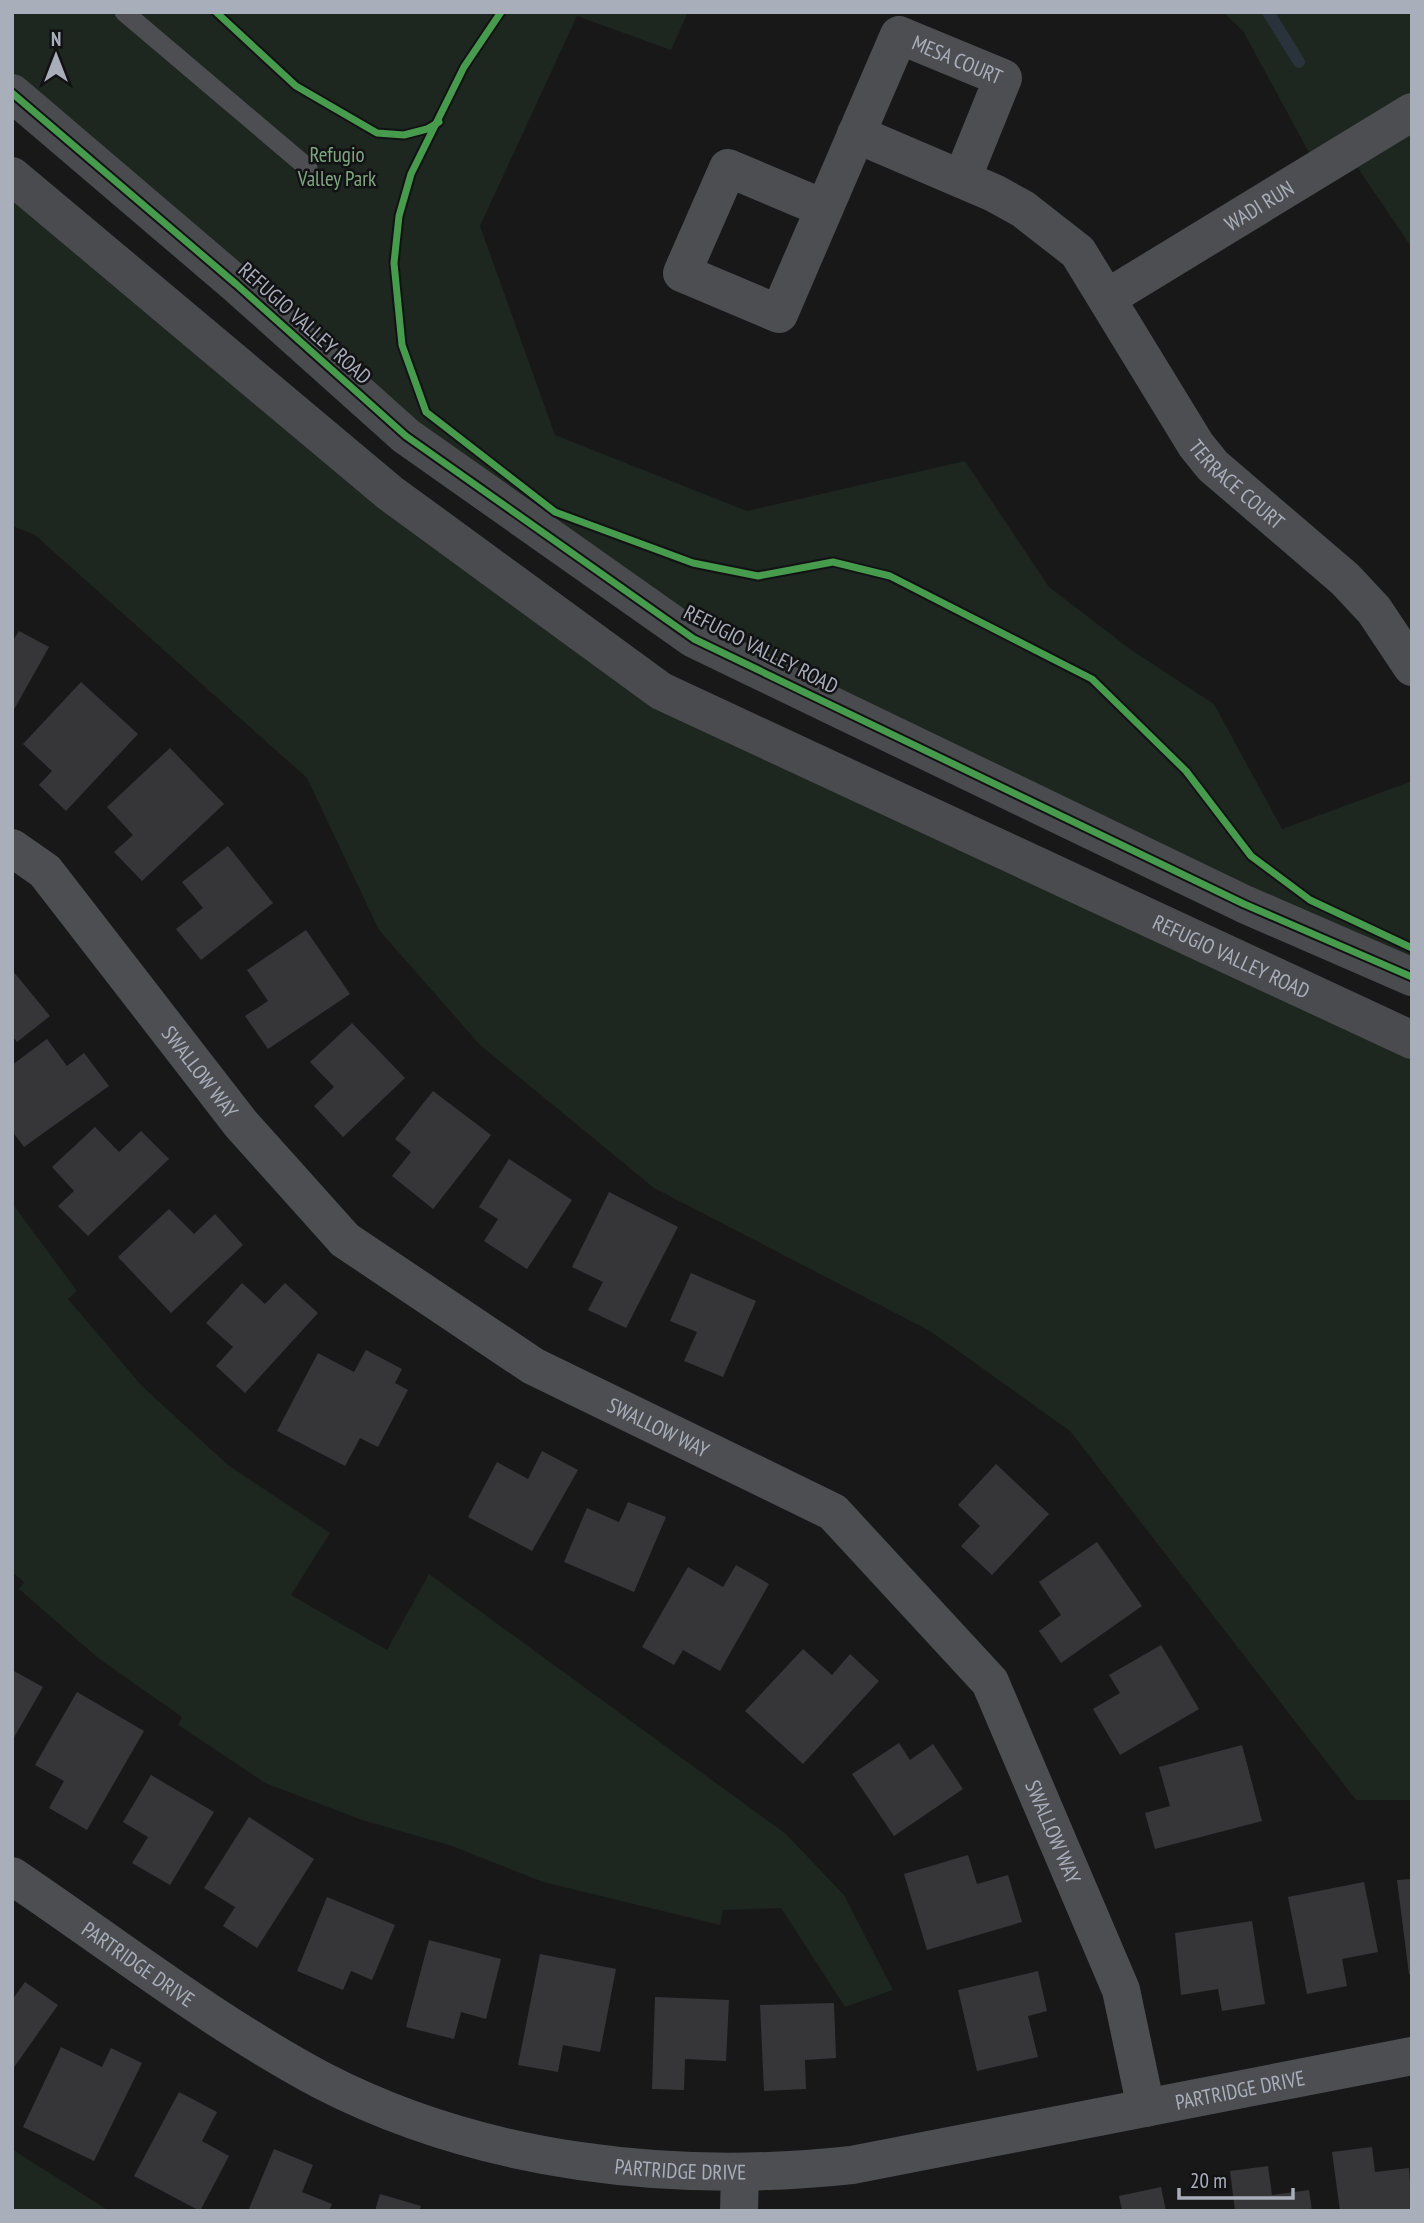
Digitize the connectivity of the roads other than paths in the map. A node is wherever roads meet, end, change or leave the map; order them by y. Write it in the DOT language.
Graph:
graph roads {
  1 [pos="124,12"];
  2 [pos="12,93"];
  3 [pos="1412,112"];
  4 [pos="856,134"];
  5 [pos="308,168"];
  6 [pos="12,176"];
  7 [pos="962,179"];
  8 [pos="823,208"];
  9 [pos="1107,298"];
  10 [pos="1407,649"];
  11 [pos="12,848"];
  12 [pos="1412,977"];
  13 [pos="1412,1040"];
  14 [pos="12,1875"];
  15 [pos="1412,2056"];
  16 [pos="1146,2108"];
  17 [pos="740,2172"];
  18 [pos="739,2211"];
  1 -- 5 [label="lane"];
  2 -- 12 [label="street, REFUGIO VALLEY ROAD"];
  3 -- 9 [label="street, WADI RUN"];
  4 -- 7 [label="street"];
  4 -- 7 [label="street, MESA COURT"];
  4 -- 8 [label="street"];
  6 -- 13 [label="street, REFUGIO VALLEY ROAD"];
  7 -- 9 [label="street"];
  9 -- 10 [label="street, TERRACE COURT"];
  11 -- 16 [label="street, SWALLOW WAY"];
  14 -- 17 [label="street, PARTRIDGE DRIVE"];
  15 -- 16 [label="street, PARTRIDGE DRIVE"];
  16 -- 17 [label="street, PARTRIDGE DRIVE"];
  17 -- 18 [label="street"];
}
